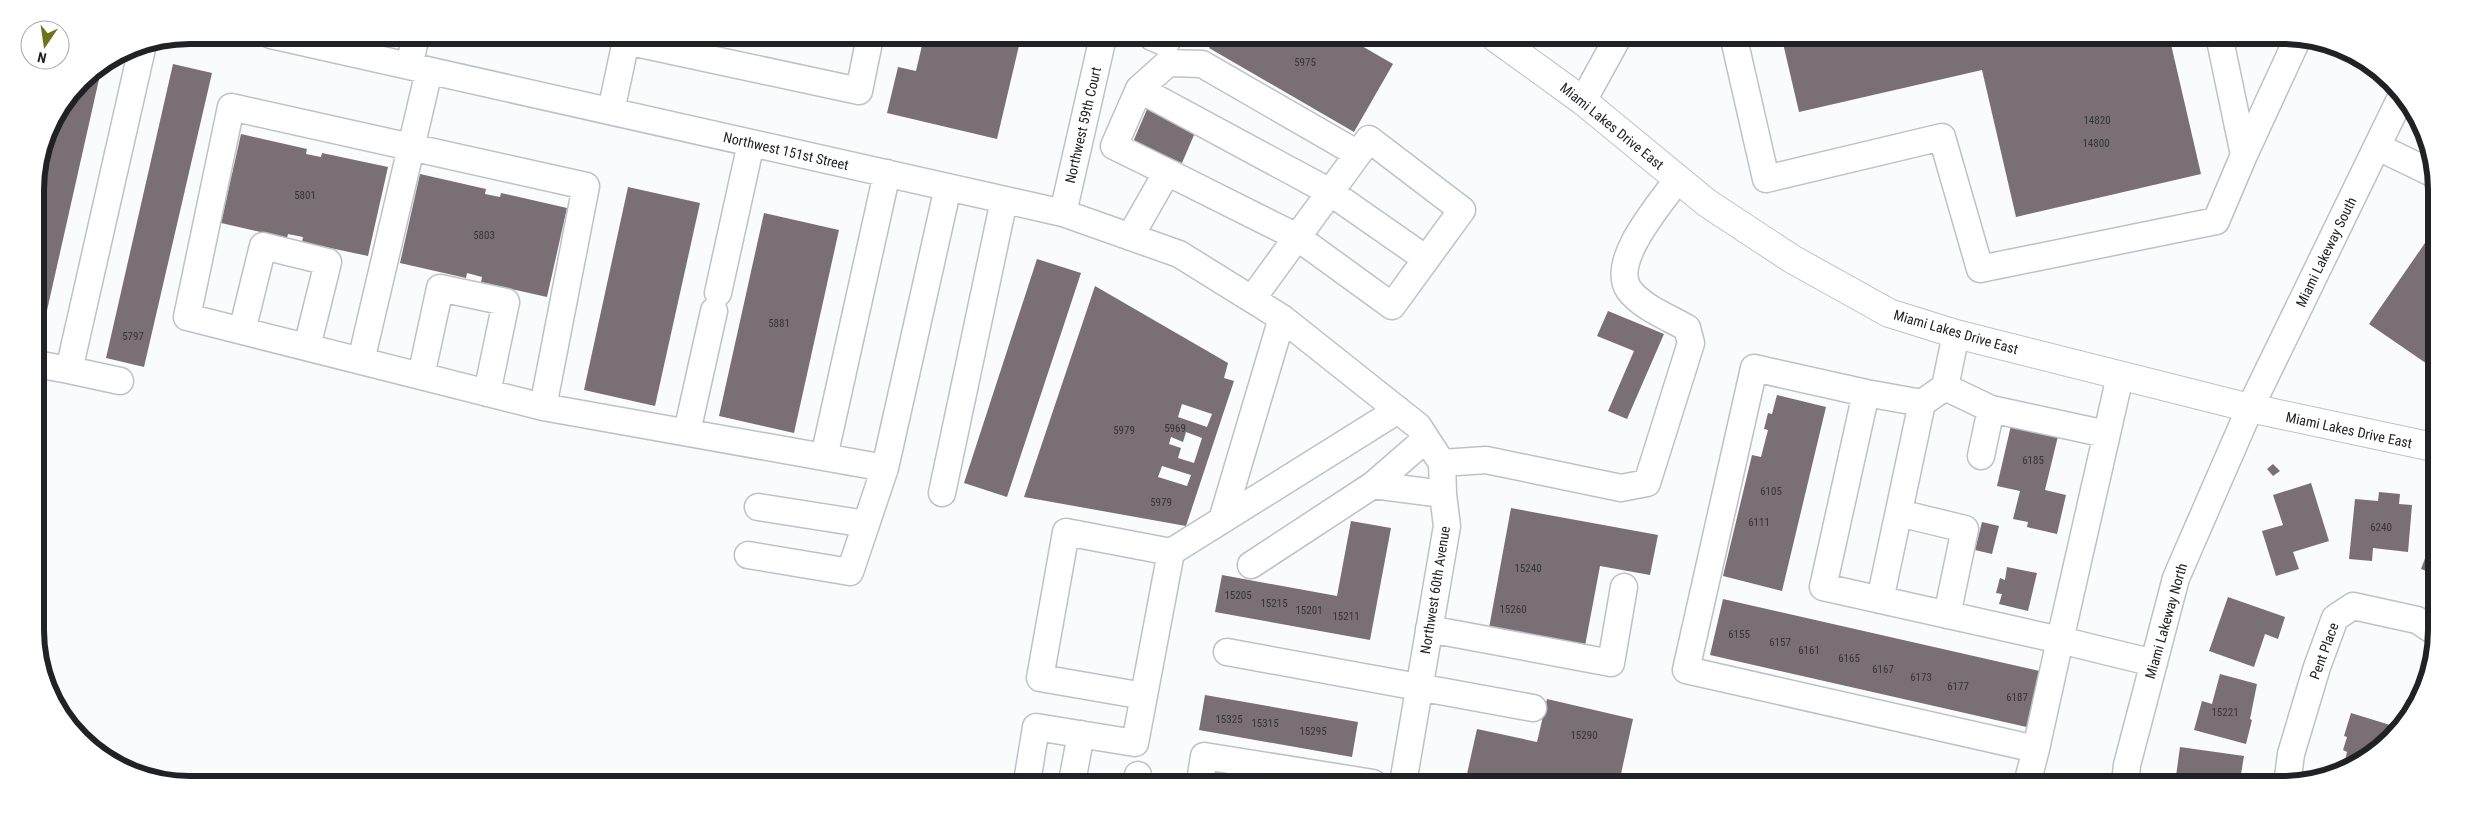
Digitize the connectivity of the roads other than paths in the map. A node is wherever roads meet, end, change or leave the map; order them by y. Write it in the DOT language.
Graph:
graph roads {
  1 [pos="311,44"];
  2 [pos="417,44"];
  3 [pos="626,44"];
  4 [pos="653,44"];
  5 [pos="868,44"];
  6 [pos="1101,44"];
  7 [pos="1504,44"];
  8 [pos="1614,44"];
  9 [pos="1735,44"];
  10 [pos="2221,44"];
  11 [pos="2295,45"];
  12 [pos="140,53"];
  13 [pos="419,68"];
  14 [pos="1139,89"];
  15 [pos="1583,101"];
  16 [pos="2399,102"];
  17 [pos="611,111"];
  18 [pos="751,143"];
  19 [pos="411,147"];
  20 [pos="2378,147"];
  21 [pos="1358,154"];
  22 [pos="2244,155"];
  23 [pos="2427,171"];
  24 [pos="1167,172"];
  25 [pos="887,173"];
  26 [pos="1678,179"];
  27 [pos="948,187"];
  28 [pos="1330,192"];
  29 [pos="1004,200"];
  30 [pos="1063,213"];
  31 [pos="1130,237"];
  32 [pos="1297,237"];
  33 [pos="1426,259"];
  34 [pos="1252,299"];
  35 [pos="1282,318"];
  36 [pos="242,331"];
  37 [pos="1956,334"];
  38 [pos="307,347"];
  39 [pos="361,361"];
  40 [pos="44,365"];
  41 [pos="69,370"];
  42 [pos="421,376"];
  43 [pos="2120,376"];
  44 [pos="120,382"];
  45 [pos="1944,387"];
  46 [pos="487,393"];
  47 [pos="1866,393"];
  48 [pos="1922,403"];
  49 [pos="543,407"];
  50 [pos="2250,408"];
  51 [pos="1991,409"];
  52 [pos="1398,410"];
  53 [pos="687,432"];
  54 [pos="2106,434"];
  55 [pos="1426,439"];
  56 [pos="2428,446"];
  57 [pos="1981,456"];
  58 [pos="824,457"];
  59 [pos="1442,464"];
  60 [pos="885,468"];
  61 [pos="1373,485"];
  62 [pos="942,492"];
  63 [pos="1443,494"];
  64 [pos="758,507"];
  65 [pos="1898,513"];
  66 [pos="1222,520"];
  67 [pos="866,524"];
  68 [pos="1172,552"];
  69 [pos="748,555"];
  70 [pos="1251,565"];
  71 [pos="1624,586"];
  72 [pos="1880,600"];
  73 [pos="1947,615"];
  74 [pos="2428,627"];
  75 [pos="1429,629"];
  76 [pos="2060,640"];
  77 [pos="1227,652"];
  78 [pos="2154,663"];
  79 [pos="1419,688"];
  80 [pos="1144,696"];
  81 [pos="1533,708"];
  82 [pos="1081,734"];
  83 [pos="2036,749"];
  84 [pos="1028,776"];
  85 [pos="1073,776"];
  86 [pos="1201,776"];
  87 [pos="1334,776"];
  88 [pos="1404,776"];
  89 [pos="2029,776"];
  90 [pos="2126,776"];
  91 [pos="2288,776"];
  1 -- 13 [label="street, Northwest 151st Street"];
  2 -- 13 [label="street"];
  3 -- 17 [label="street"];
  4 -- 5 [label="street"];
  6 -- 30 [label="street, Northwest 59th Court"];
  7 -- 15 [label="main road, Miami Lakes Drive East"];
  8 -- 15 [label="street"];
  9 -- 22 [label="street"];
  10 -- 22 [label="street"];
  11 -- 22 [label="street"];
  12 -- 41 [label="street"];
  13 -- 17 [label="street, Northwest 151st Street"];
  13 -- 19 [label="street"];
  14 -- 21 [label="street"];
  14 -- 24 [label="street"];
  14 -- 28 [label="street"];
  15 -- 26 [label="main road, Miami Lakes Drive East"];
  16 -- 20 [label="street, Miami Lakeway South"];
  17 -- 18 [label="street, Northwest 151st Street"];
  18 -- 25 [label="street, Northwest 151st Street"];
  18 -- 53 [label="street"];
  19 -- 36 [label="street"];
  19 -- 39 [label="street"];
  19 -- 49 [label="street"];
  20 -- 23 [label="street"];
  20 -- 50 [label="street, Miami Lakeway South"];
  21 -- 28 [label="street"];
  21 -- 33 [label="street"];
  24 -- 31 [label="street"];
  24 -- 32 [label="street"];
  25 -- 27 [label="street, Northwest 151st Street"];
  25 -- 58 [label="street"];
  26 -- 37 [label="main road, Miami Lakes Drive East"];
  26 -- 59 [label="street"];
  27 -- 29 [label="street, Northwest 151st Street"];
  27 -- 60 [label="street"];
  28 -- 32 [label="street"];
  28 -- 33 [label="street"];
  29 -- 30 [label="street, Northwest 151st Street"];
  29 -- 62 [label="street"];
  30 -- 31 [label="street, Northwest 151st Street"];
  31 -- 34 [label="street, Northwest 151st Street"];
  32 -- 33 [label="street"];
  32 -- 34 [label="street"];
  34 -- 35 [label="street, Northwest 151st Street"];
  35 -- 52 [label="street"];
  35 -- 66 [label="street"];
  36 -- 38 [label="street"];
  36 -- 38 [label="street"];
  37 -- 43 [label="main road, Miami Lakes Drive East"];
  37 -- 45 [label="street"];
  38 -- 39 [label="street"];
  39 -- 42 [label="street"];
  40 -- 41 [label="street"];
  41 -- 44 [label="street"];
  42 -- 46 [label="street"];
  42 -- 46 [label="street"];
  43 -- 50 [label="main road, Miami Lakes Drive East"];
  43 -- 54 [label="street"];
  45 -- 48 [label="street"];
  45 -- 51 [label="street"];
  46 -- 49 [label="street"];
  47 -- 48 [label="street"];
  47 -- 72 [label="street"];
  47 -- 83 [label="street"];
  48 -- 65 [label="street"];
  49 -- 53 [label="street"];
  50 -- 56 [label="main road, Miami Lakes Drive East"];
  50 -- 78 [label="street, Miami Lakeway North"];
  51 -- 54 [label="street"];
  51 -- 57 [label="street"];
  52 -- 55 [label="street"];
  52 -- 66 [label="street"];
  53 -- 58 [label="street"];
  54 -- 76 [label="street"];
  55 -- 59 [label="street"];
  55 -- 61 [label="street"];
  58 -- 60 [label="street"];
  59 -- 63 [label="street, Northwest 60th Avenue"];
  60 -- 67 [label="street"];
  61 -- 63 [label="street"];
  61 -- 70 [label="street"];
  63 -- 75 [label="street, Northwest 60th Avenue"];
  64 -- 67 [label="street"];
  65 -- 72 [label="street"];
  65 -- 73 [label="street"];
  66 -- 68 [label="street"];
  67 -- 69 [label="street"];
  68 -- 80 [label="street"];
  68 -- 80 [label="street"];
  71 -- 75 [label="street"];
  72 -- 73 [label="street"];
  73 -- 76 [label="street"];
  74 -- 91 [label="street, Pent Place"];
  75 -- 79 [label="street, Northwest 60th Avenue"];
  76 -- 78 [label="street"];
  76 -- 83 [label="street"];
  77 -- 79 [label="street"];
  78 -- 90 [label="street, Miami Lakeway North"];
  79 -- 81 [label="street"];
  79 -- 88 [label="street, Northwest 60th Avenue"];
  80 -- 82 [label="street"];
  82 -- 84 [label="street"];
  82 -- 85 [label="street"];
  83 -- 89 [label="street"];
  86 -- 87 [label="street"];
}
